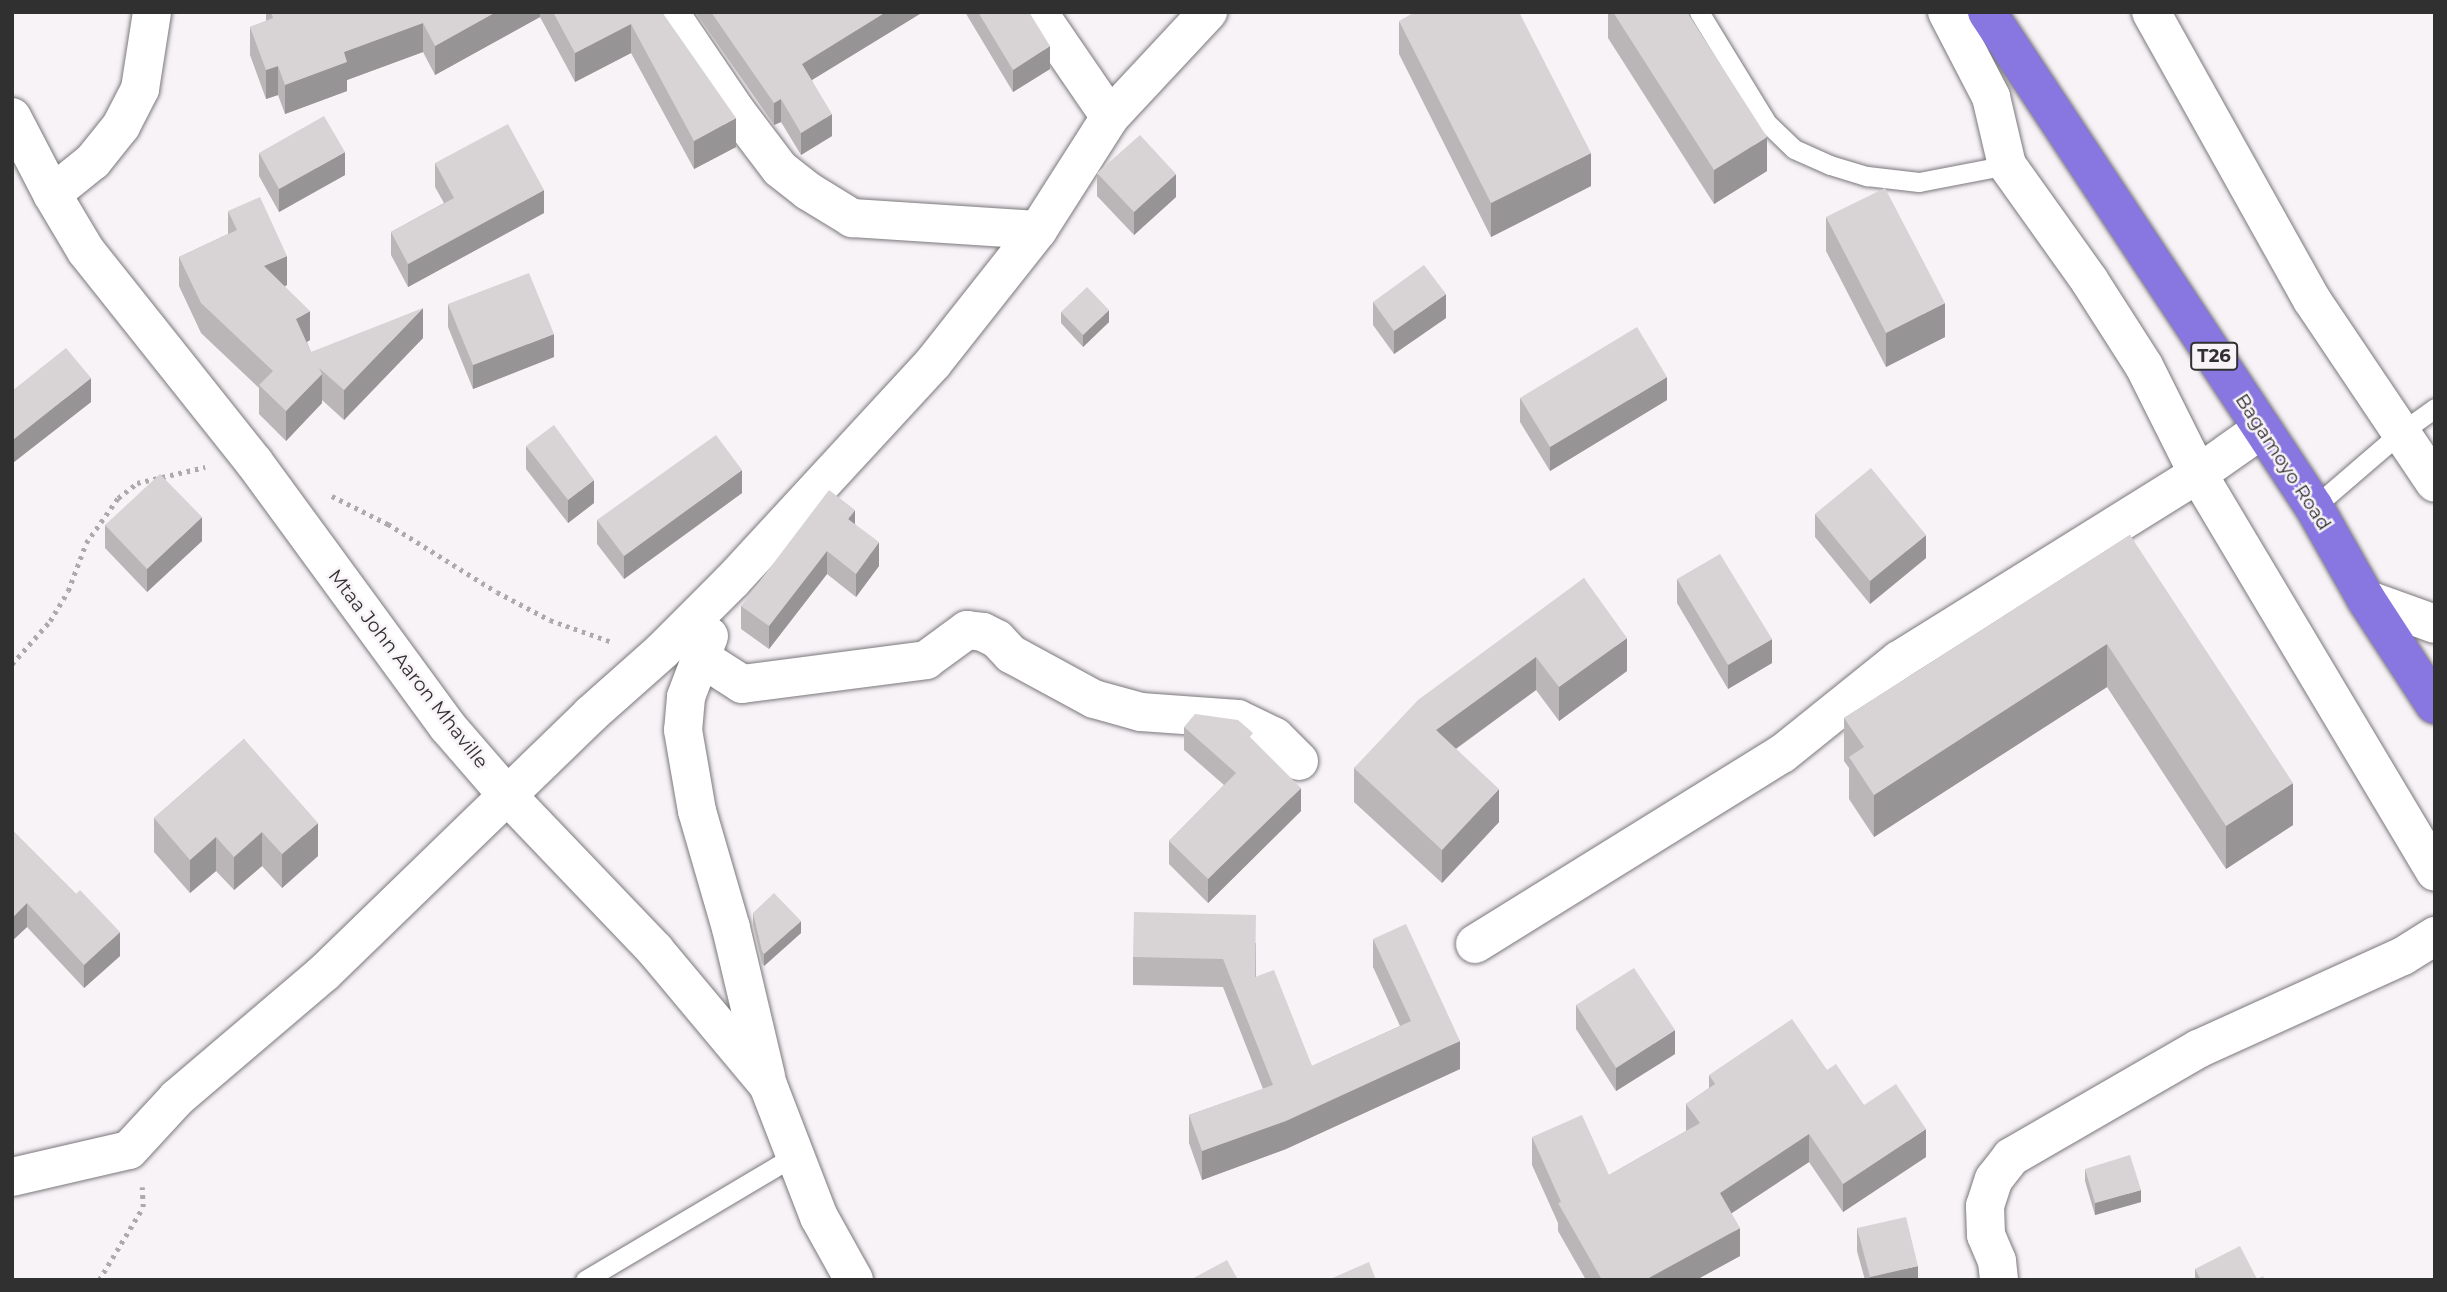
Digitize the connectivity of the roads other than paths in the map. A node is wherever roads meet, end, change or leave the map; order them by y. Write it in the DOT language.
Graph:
graph roads {
  1 [pos="152,12"];
  2 [pos="669,12"];
  3 [pos="1038,12"];
  4 [pos="1208,12"];
  5 [pos="1699,12"];
  6 [pos="1947,12"];
  7 [pos="1987,12"];
  8 [pos="2151,12"];
  9 [pos="12,117"];
  10 [pos="1110,117"];
  11 [pos="2007,165"];
  12 [pos="52,194"];
  13 [pos="1038,230"];
  14 [pos="2435,408"];
  15 [pos="2262,429"];
  16 [pos="2400,433"];
  17 [pos="2198,474"];
  18 [pos="2435,483"];
  19 [pos="2314,507"];
  20 [pos="733,580"];
  21 [pos="2366,598"];
  22 [pos="2435,624"];
  23 [pos="700,657"];
  24 [pos="2435,705"];
  25 [pos="1299,761"];
  26 [pos="507,795"];
  27 [pos="2435,872"];
  28 [pos="2435,936"];
  29 [pos="1475,944"];
  30 [pos="768,1085"];
  31 [pos="794,1156"];
  32 [pos="12,1177"];
  33 [pos="585,1280"];
  34 [pos="854,1280"];
  35 [pos="1999,1280"];
  1 -- 12 [label="street"];
  2 -- 13 [label="street"];
  3 -- 10 [label="street"];
  4 -- 10 [label="street"];
  5 -- 11 [label="lane"];
  6 -- 11 [label="street"];
  7 -- 15 [label="highway, Bagamoyo Road / T26"];
  8 -- 16 [label="street"];
  9 -- 12 [label="street, Mtaa John Aaron Mhaville"];
  10 -- 13 [label="street"];
  11 -- 17 [label="street"];
  12 -- 26 [label="street, Mtaa John Aaron Mhaville"];
  13 -- 20 [label="street"];
  14 -- 16 [label="lane"];
  15 -- 17 [label="street"];
  15 -- 19 [label="highway, Bagamoyo Road / T26"];
  16 -- 18 [label="street"];
  16 -- 19 [label="lane"];
  17 -- 27 [label="street"];
  17 -- 29 [label="street"];
  19 -- 21 [label="highway, Bagamoyo Road / T26"];
  20 -- 23 [label="street"];
  20 -- 26 [label="street"];
  21 -- 22 [label="street"];
  21 -- 24 [label="highway, Bagamoyo Road / T26"];
  23 -- 25 [label="street"];
  23 -- 30 [label="street"];
  26 -- 30 [label="street, Mtaa John Aaron Mhaville"];
  26 -- 32 [label="street"];
  28 -- 35 [label="street"];
  30 -- 31 [label="street, Mtaa John Aaron Mhaville"];
  31 -- 33 [label="lane"];
  31 -- 34 [label="street, Mtaa John Aaron Mhaville"];
}
